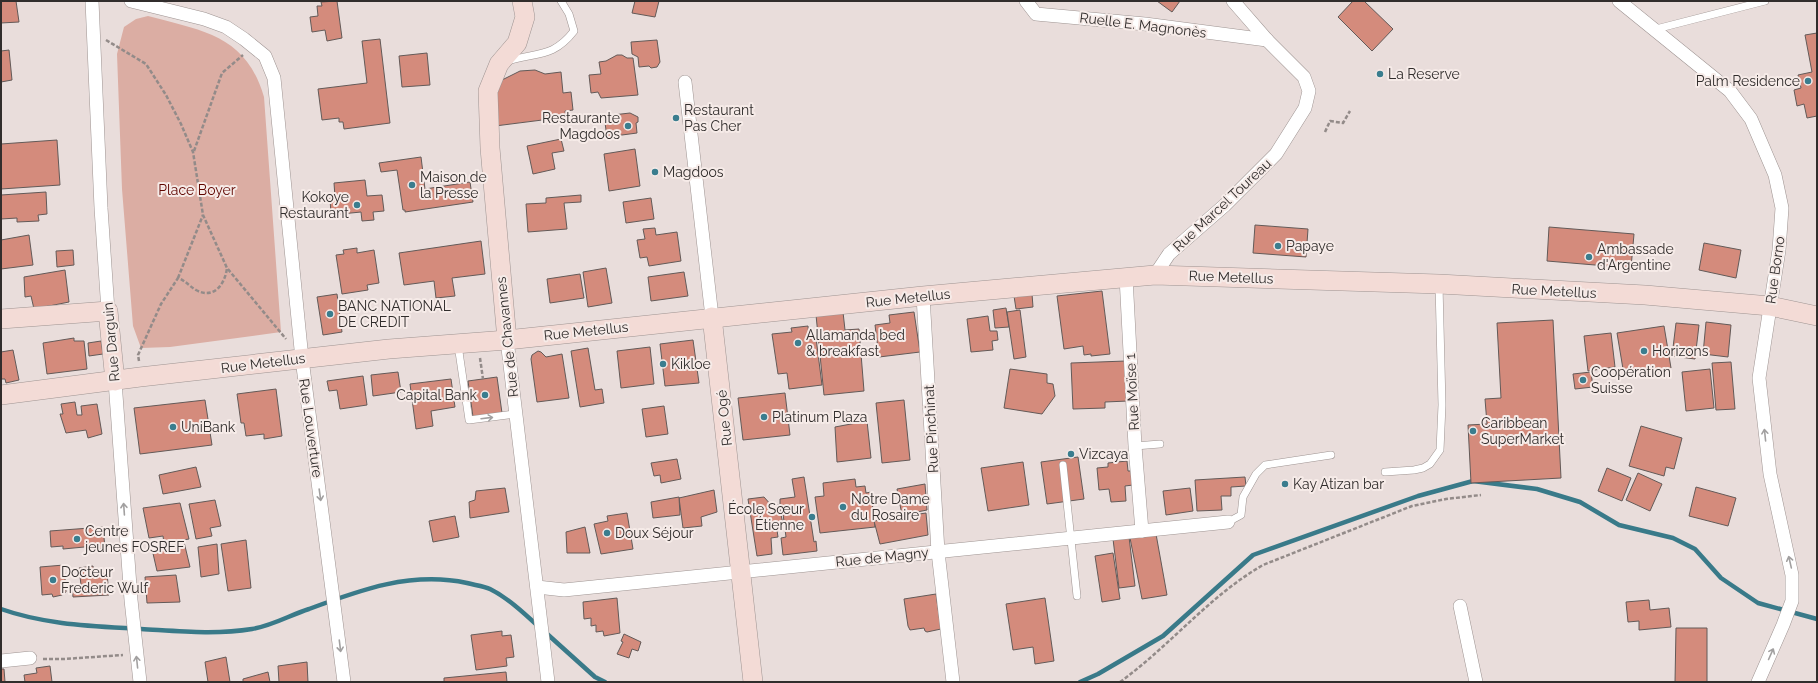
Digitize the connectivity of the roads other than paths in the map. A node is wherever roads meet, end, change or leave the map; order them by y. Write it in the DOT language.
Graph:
graph roads {
  1 [pos="92,1"];
  2 [pos="131,1"];
  3 [pos="522,1"];
  4 [pos="562,1"];
  5 [pos="1026,1"];
  6 [pos="1233,1"];
  7 [pos="1619,1"];
  8 [pos="1766,1"];
  9 [pos="159,4"];
  10 [pos="1656,29"];
  11 [pos="1267,40"];
  12 [pos="499,64"];
  13 [pos="685,82"];
  14 [pos="1155,275"];
  15 [pos="1126,278"];
  16 [pos="1440,284"];
  17 [pos="923,296"];
  18 [pos="1770,306"];
  19 [pos="108,311"];
  20 [pos="1817,316"];
  21 [pos="712,317"];
  22 [pos="1,319"];
  23 [pos="507,340"];
  24 [pos="458,344"];
  25 [pos="302,359"];
  26 [pos="115,381"];
  27 [pos="1,395"];
  28 [pos="515,414"];
  29 [pos="1160,444"];
  30 [pos="1135,446"];
  31 [pos="1331,455"];
  32 [pos="1063,465"];
  33 [pos="1385,472"];
  34 [pos="1228,522"];
  35 [pos="1142,531"];
  36 [pos="1071,538"];
  37 [pos="938,552"];
  38 [pos="741,571"];
  39 [pos="537,587"];
  40 [pos="1077,596"];
  41 [pos="1460,606"];
  42 [pos="30,658"];
  43 [pos="1,661"];
  44 [pos="140,682"];
  45 [pos="344,682"];
  46 [pos="548,682"];
  47 [pos="754,682"];
  48 [pos="953,682"];
  49 [pos="1476,682"];
  50 [pos="1758,682"];
  1 -- 19 [label="street, Rue Darguin"];
  2 -- 9 [label="street"];
  3 -- 12 [label="street, Rue de Chavannes"];
  4 -- 12 [label="lane"];
  5 -- 11 [label="street, Ruelle E. Magnonès"];
  6 -- 11 [label="street, Rue Marcel Toureau"];
  7 -- 10 [label="street, Rue Borno"];
  8 -- 10 [label="lane"];
  9 -- 25 [label="street, Rue Louverture"];
  10 -- 18 [label="street, Rue Borno"];
  11 -- 14 [label="street, Rue Marcel Toureau"];
  12 -- 23 [label="street, Rue de Chavannes"];
  13 -- 21 [label="street, Rue Ogé"];
  14 -- 15 [label="street, Rue Metellus"];
  14 -- 16 [label="street, Rue Metellus"];
  15 -- 17 [label="street, Rue Metellus"];
  15 -- 30 [label="street, Rue Moïse 1"];
  16 -- 18 [label="street, Rue Metellus"];
  16 -- 33 [label="lane"];
  17 -- 21 [label="street, Rue Metellus"];
  17 -- 37 [label="street, Rue Pinchinat"];
  18 -- 20 [label="street, Rue Metellus"];
  50 -- 18 [label="street, Rue Borno, one-way"];
  19 -- 22 [label="street"];
  19 -- 26 [label="street, Rue Darguin"];
  21 -- 23 [label="street, Rue Metellus"];
  21 -- 38 [label="street, Rue Ogé"];
  23 -- 24 [label="street, Rue Metellus"];
  23 -- 28 [label="street, Rue de Chavannes"];
  24 -- 25 [label="street, Rue Metellus"];
  24 -- 28 [label="lane, one-way"];
  25 -- 26 [label="street, Rue Metellus"];
  25 -- 45 [label="street, Rue Louverture, one-way"];
  26 -- 27 [label="street, Rue Metellus"];
  44 -- 26 [label="street, Rue Darguin, one-way"];
  28 -- 39 [label="street, Rue de Chavannes"];
  29 -- 30 [label="lane"];
  30 -- 35 [label="street, Rue Moïse 1"];
  31 -- 34 [label="lane"];
  32 -- 36 [label="lane"];
  34 -- 35 [label="street, Rue de Magny"];
  35 -- 36 [label="street, Rue de Magny"];
  36 -- 37 [label="street, Rue de Magny"];
  36 -- 40 [label="lane"];
  37 -- 38 [label="street, Rue de Magny"];
  37 -- 48 [label="street, Rue Pinchinat"];
  38 -- 39 [label="street, Rue de Magny"];
  38 -- 47 [label="street, Rue Ogé"];
  39 -- 46 [label="street, Rue de Chavannes"];
  41 -- 49 [label="street"];
  42 -- 43 [label="street"];
}
